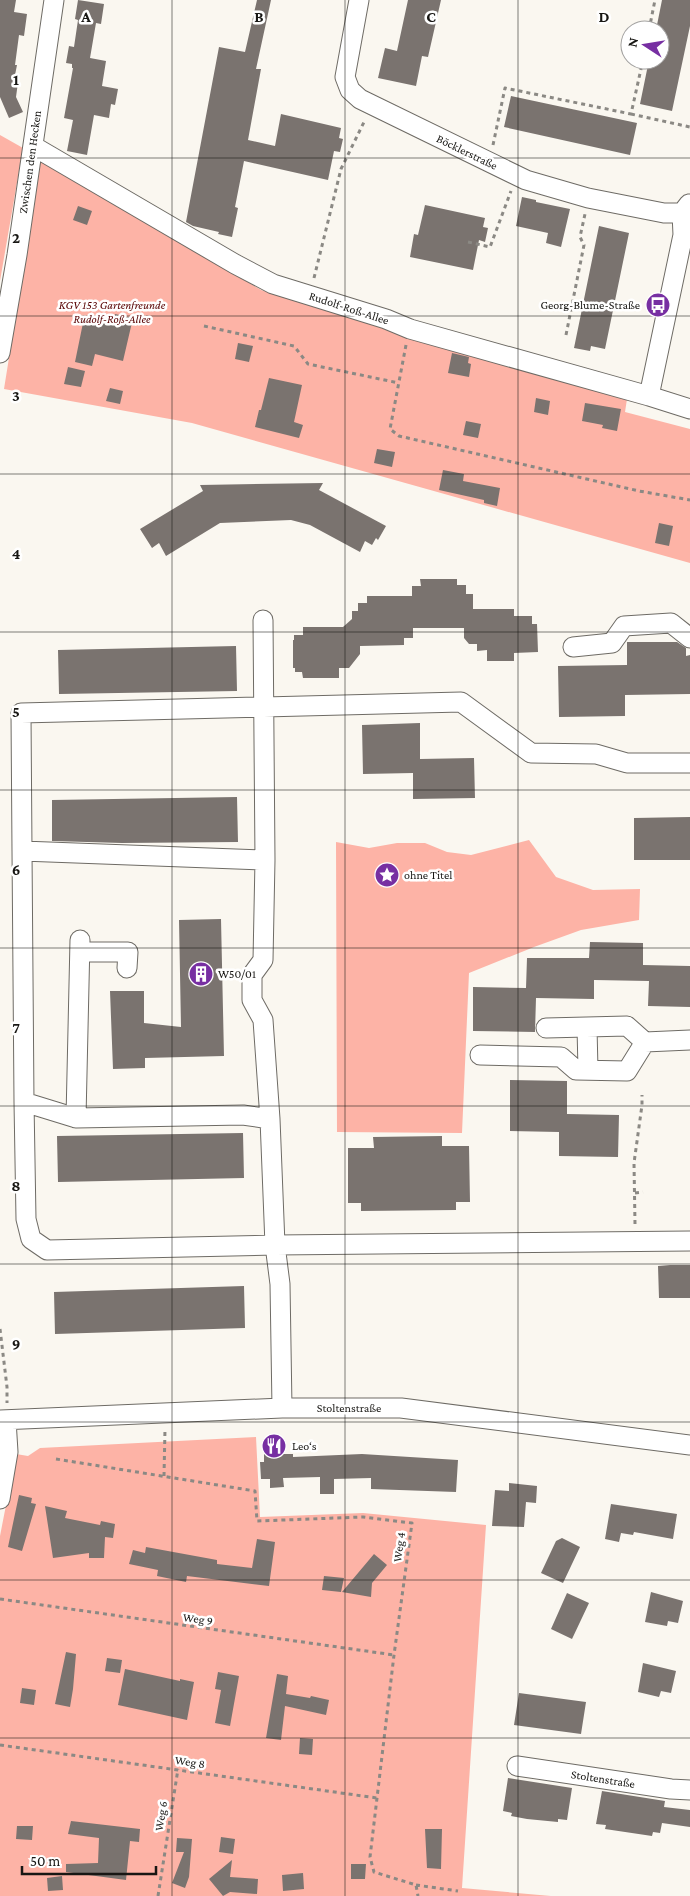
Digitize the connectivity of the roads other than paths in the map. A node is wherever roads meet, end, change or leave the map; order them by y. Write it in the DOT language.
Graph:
graph roads {
  1 [pos="54,0"];
  2 [pos="359,0"];
  3 [pos="33,146"];
  4 [pos="686,208"];
  5 [pos="0,353"];
  6 [pos="649,396"];
  7 [pos="690,410"];
  8 [pos="263,620"];
  9 [pos="690,638"];
  10 [pos="573,647"];
  11 [pos="263,708"];
  12 [pos="690,763"];
  13 [pos="22,851"];
  14 [pos="266,860"];
  15 [pos="128,968"];
  16 [pos="588,1027"];
  17 [pos="546,1028"];
  18 [pos="690,1040"];
  19 [pos="644,1042"];
  20 [pos="480,1054"];
  21 [pos="588,1070"];
  22 [pos="24,1102"];
  23 [pos="76,1118"];
  24 [pos="270,1119"];
  25 [pos="690,1241"];
  26 [pos="276,1245"];
  27 [pos="282,1408"];
  28 [pos="3,1420"];
  29 [pos="690,1445"];
  30 [pos="0,1499"];
  31 [pos="517,1766"];
  32 [pos="690,1790"];
  1 -- 3 [label="street, Zwischen den Hecken"];
  2 -- 4 [label="street, Böcklerstraße"];
  3 -- 5 [label="street, Zwischen den Hecken"];
  3 -- 6 [label="street, Rudolf-Roß-Allee"];
  4 -- 6 [label="street"];
  6 -- 7 [label="street, Rudolf-Roß-Allee"];
  8 -- 11 [label="street"];
  9 -- 10 [label="street"];
  11 -- 12 [label="street"];
  11 -- 13 [label="street"];
  11 -- 14 [label="street"];
  13 -- 14 [label="street"];
  13 -- 22 [label="street"];
  14 -- 24 [label="street"];
  15 -- 23 [label="street"];
  16 -- 17 [label="street"];
  16 -- 19 [label="street"];
  16 -- 21 [label="street"];
  18 -- 19 [label="street"];
  19 -- 21 [label="street"];
  20 -- 21 [label="street"];
  22 -- 23 [label="street"];
  22 -- 26 [label="street"];
  23 -- 24 [label="street"];
  24 -- 26 [label="street"];
  25 -- 26 [label="street"];
  26 -- 27 [label="street"];
  27 -- 28 [label="street, Stoltenstraße"];
  27 -- 29 [label="street, Stoltenstraße"];
  28 -- 30 [label="street"];
  31 -- 32 [label="street, Stoltenstraße"];
}
